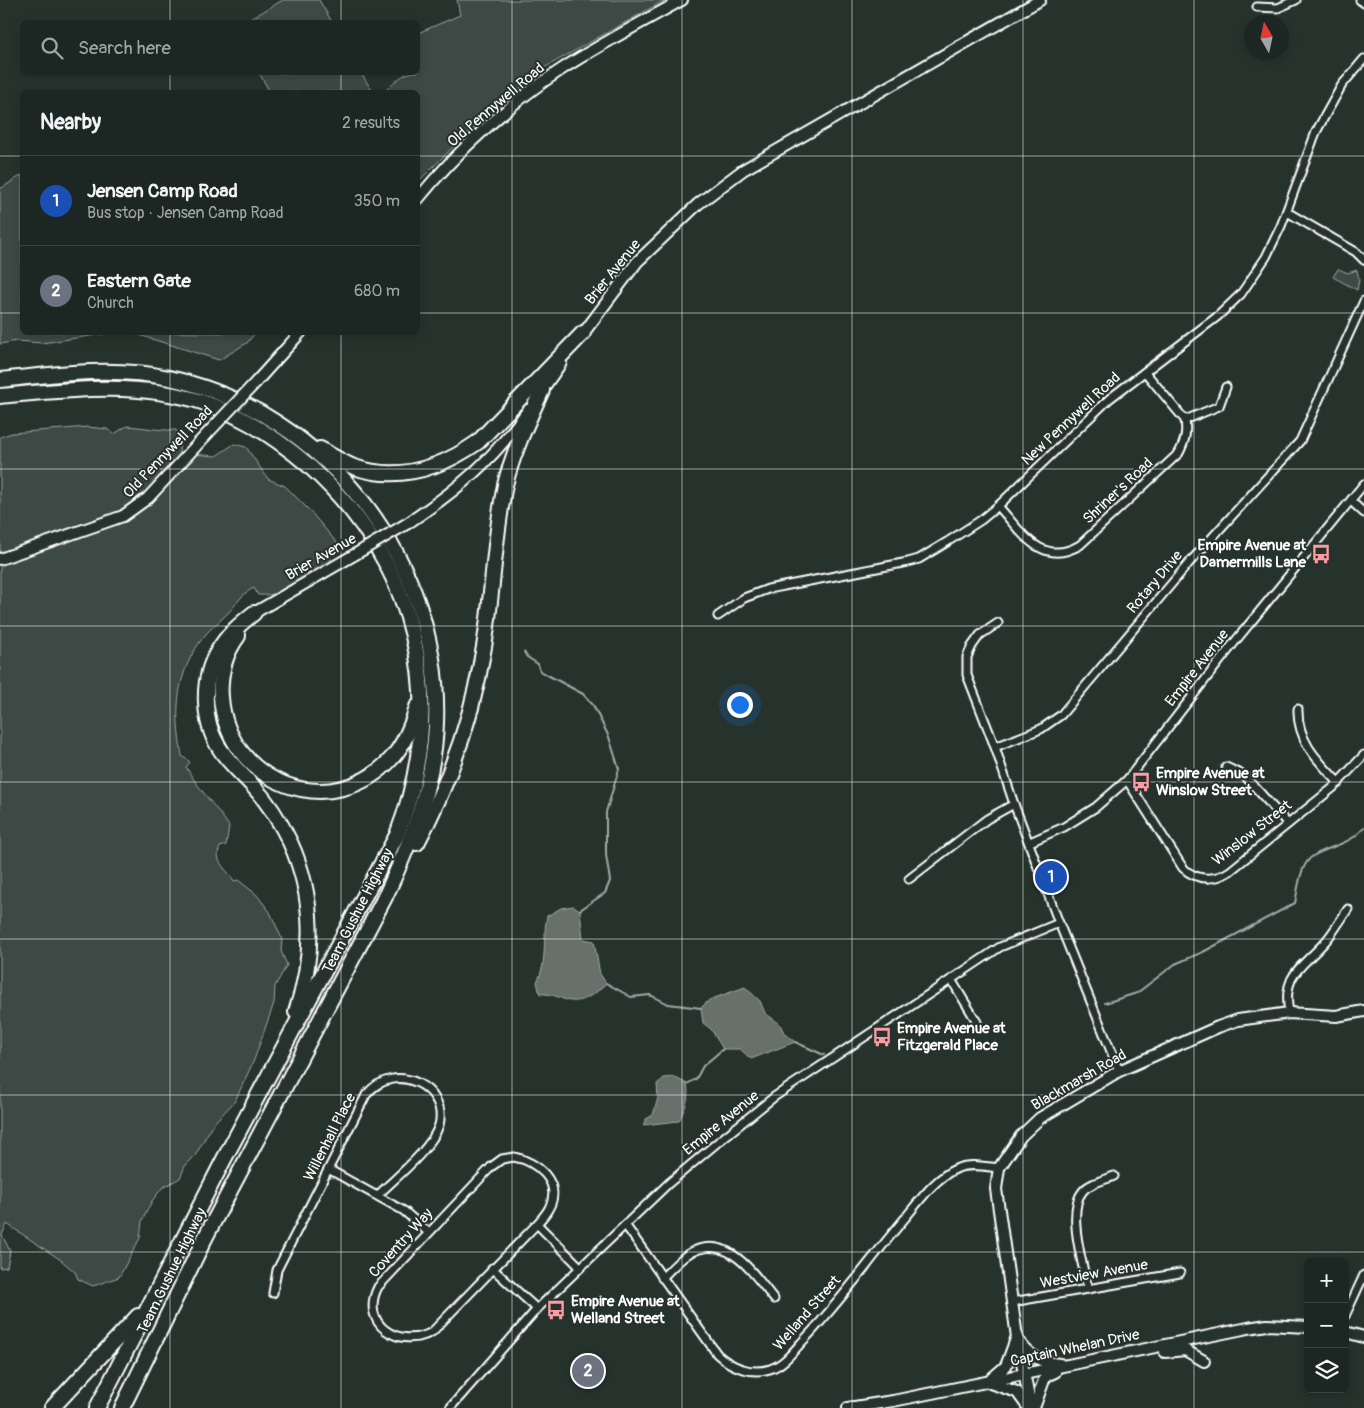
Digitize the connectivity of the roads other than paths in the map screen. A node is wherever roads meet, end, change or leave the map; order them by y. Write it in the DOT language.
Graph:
graph roads {
  1 [pos="682,0"];
  2 [pos="1040,0"];
  3 [pos="1296,0"];
  4 [pos="1360,0"];
  5 [pos="1364,3"];
  6 [pos="1257,7"];
  7 [pos="1364,59"];
  8 [pos="420,197"];
  9 [pos="1286,212"];
  10 [pos="1364,260"];
  11 [pos="1364,300"];
  12 [pos="583,333"];
  13 [pos="297,335"];
  14 [pos="1145,372"];
  15 [pos="0,379"];
  16 [pos="1226,387"];
  17 [pos="542,390"];
  18 [pos="0,396"];
  19 [pos="1185,420"];
  20 [pos="291,432"];
  21 [pos="1364,484"];
  22 [pos="1351,501"];
  23 [pos="998,506"];
  24 [pos="1364,513"];
  25 [pos="0,559"];
  26 [pos="254,613"];
  27 [pos="718,616"];
  28 [pos="998,622"];
  29 [pos="420,685"];
  30 [pos="1298,709"];
  31 [pos="995,747"];
  32 [pos="1364,755"];
  33 [pos="1226,767"];
  34 [pos="1127,780"];
  35 [pos="1338,783"];
  36 [pos="1014,804"];
  37 [pos="1288,824"];
  38 [pos="1030,842"];
  39 [pos="910,879"];
  40 [pos="385,897"];
  41 [pos="1348,909"];
  42 [pos="1059,922"];
  43 [pos="952,981"];
  44 [pos="1364,1011"];
  45 [pos="1289,1012"];
  46 [pos="976,1022"];
  47 [pos="284,1046"];
  48 [pos="1119,1071"];
  49 [pos="1000,1168"];
  50 [pos="330,1170"];
  51 [pos="1114,1176"];
  52 [pos="378,1195"];
  53 [pos="537,1224"];
  54 [pos="626,1226"];
  55 [pos="428,1232"];
  56 [pos="580,1267"];
  57 [pos="492,1268"];
  58 [pos="1180,1273"];
  59 [pos="1364,1274"];
  60 [pos="662,1278"];
  61 [pos="1088,1289"];
  62 [pos="273,1293"];
  63 [pos="774,1298"];
  64 [pos="1012,1302"];
  65 [pos="150,1303"];
  66 [pos="1349,1307"];
  67 [pos="537,1309"];
  68 [pos="1304,1327"];
  69 [pos="1349,1333"];
  70 [pos="1017,1337"];
  71 [pos="1364,1337"];
  72 [pos="153,1348"];
  73 [pos="1099,1359"];
  74 [pos="1204,1361"];
  75 [pos="1074,1365"];
  76 [pos="1024,1375"];
  77 [pos="984,1382"];
  78 [pos="52,1408"];
  79 [pos="97,1408"];
  80 [pos="122,1408"];
  81 [pos="133,1408"];
  82 [pos="450,1408"];
  83 [pos="848,1408"];
  84 [pos="1032,1408"];
  1 -- 8 [label="main road, Old Pennywell Road"];
  2 -- 12 [label="main road, Brier Avenue"];
  3 -- 6 [label="street"];
  4 -- 5 [label="street"];
  7 -- 9 [label="street, New Pennywell Road"];
  9 -- 10 [label="street"];
  9 -- 14 [label="street, New Pennywell Road"];
  11 -- 31 [label="street, Rotary Drive"];
  12 -- 17 [label="main road, Brier Avenue"];
  12 -- 20 [label="highway"];
  13 -- 25 [label="main road, Old Pennywell Road, bridge"];
  14 -- 19 [label="street"];
  14 -- 23 [label="street, New Pennywell Road"];
  15 -- 20 [label="highway, Team Gushue Highway"];
  16 -- 19 [label="street"];
  17 -- 26 [label="main road, Brier Avenue, bridge"];
  17 -- 40 [label="highway"];
  18 -- 29 [label="highway, Team Gushue Highway"];
  19 -- 23 [label="street, Shriner's Road"];
  20 -- 40 [label="highway, Team Gushue Highway"];
  21 -- 22 [label="street, Empire Avenue"];
  22 -- 24 [label="street"];
  22 -- 34 [label="street, Empire Avenue"];
  23 -- 27 [label="street, New Pennywell Road"];
  26 -- 29 [label="highway"];
  26 -- 47 [label="highway"];
  28 -- 31 [label="street"];
  29 -- 47 [label="highway, Team Gushue Highway"];
  30 -- 35 [label="street"];
  31 -- 36 [label="street"];
  32 -- 35 [label="street, Winslow Street"];
  33 -- 37 [label="street"];
  34 -- 37 [label="street, Winslow Street"];
  34 -- 38 [label="street, Empire Avenue"];
  35 -- 37 [label="street, Winslow Street"];
  36 -- 38 [label="street"];
  36 -- 39 [label="street"];
  38 -- 42 [label="street"];
  40 -- 72 [label="highway, Team Gushue Highway"];
  41 -- 45 [label="street"];
  42 -- 43 [label="street, Empire Avenue"];
  42 -- 48 [label="street"];
  43 -- 46 [label="street"];
  43 -- 54 [label="street, Empire Avenue"];
  44 -- 45 [label="main road, Blackmarsh Road"];
  45 -- 48 [label="main road, Blackmarsh Road"];
  47 -- 65 [label="highway, Team Gushue Highway"];
  48 -- 49 [label="main road, Blackmarsh Road"];
  49 -- 60 [label="street, Welland Street"];
  49 -- 64 [label="main road, Blackmarsh Road"];
  50 -- 52 [label="street"];
  50 -- 52 [label="street, Willenhall Place"];
  50 -- 62 [label="street, Willenhall Place"];
  51 -- 61 [label="street"];
  52 -- 55 [label="street"];
  53 -- 55 [label="street, Coventry Way"];
  53 -- 56 [label="street"];
  53 -- 57 [label="street, Coventry Way"];
  54 -- 56 [label="street, Empire Avenue"];
  54 -- 60 [label="street, Welland Street"];
  55 -- 57 [label="street, Coventry Way"];
  56 -- 67 [label="street, Empire Avenue"];
  57 -- 67 [label="street"];
  58 -- 61 [label="street, Westview Avenue"];
  59 -- 66 [label="street"];
  60 -- 63 [label="street"];
  61 -- 64 [label="street, Westview Avenue"];
  64 -- 70 [label="main road, Blackmarsh Road"];
  65 -- 78 [label="highway"];
  65 -- 79 [label="highway, Team Gushue Highway"];
  67 -- 82 [label="street, Empire Avenue"];
  68 -- 73 [label="main road, Captain Whelan Drive"];
  69 -- 71 [label="main road"];
  70 -- 75 [label="main road"];
  70 -- 76 [label="main road, Blackmarsh Road"];
  70 -- 77 [label="main road"];
  72 -- 80 [label="highway, Team Gushue Highway"];
  72 -- 81 [label="highway"];
  73 -- 74 [label="main road"];
  73 -- 75 [label="main road, Captain Whelan Drive"];
  75 -- 76 [label="main road, Captain Whelan Drive"];
  75 -- 84 [label="main road"];
  76 -- 77 [label="main road, Captain Whelan Drive"];
  76 -- 84 [label="main road, Blackmarsh Road"];
  77 -- 83 [label="main road, Captain Whelan Drive"];
  77 -- 84 [label="main road"];
}
